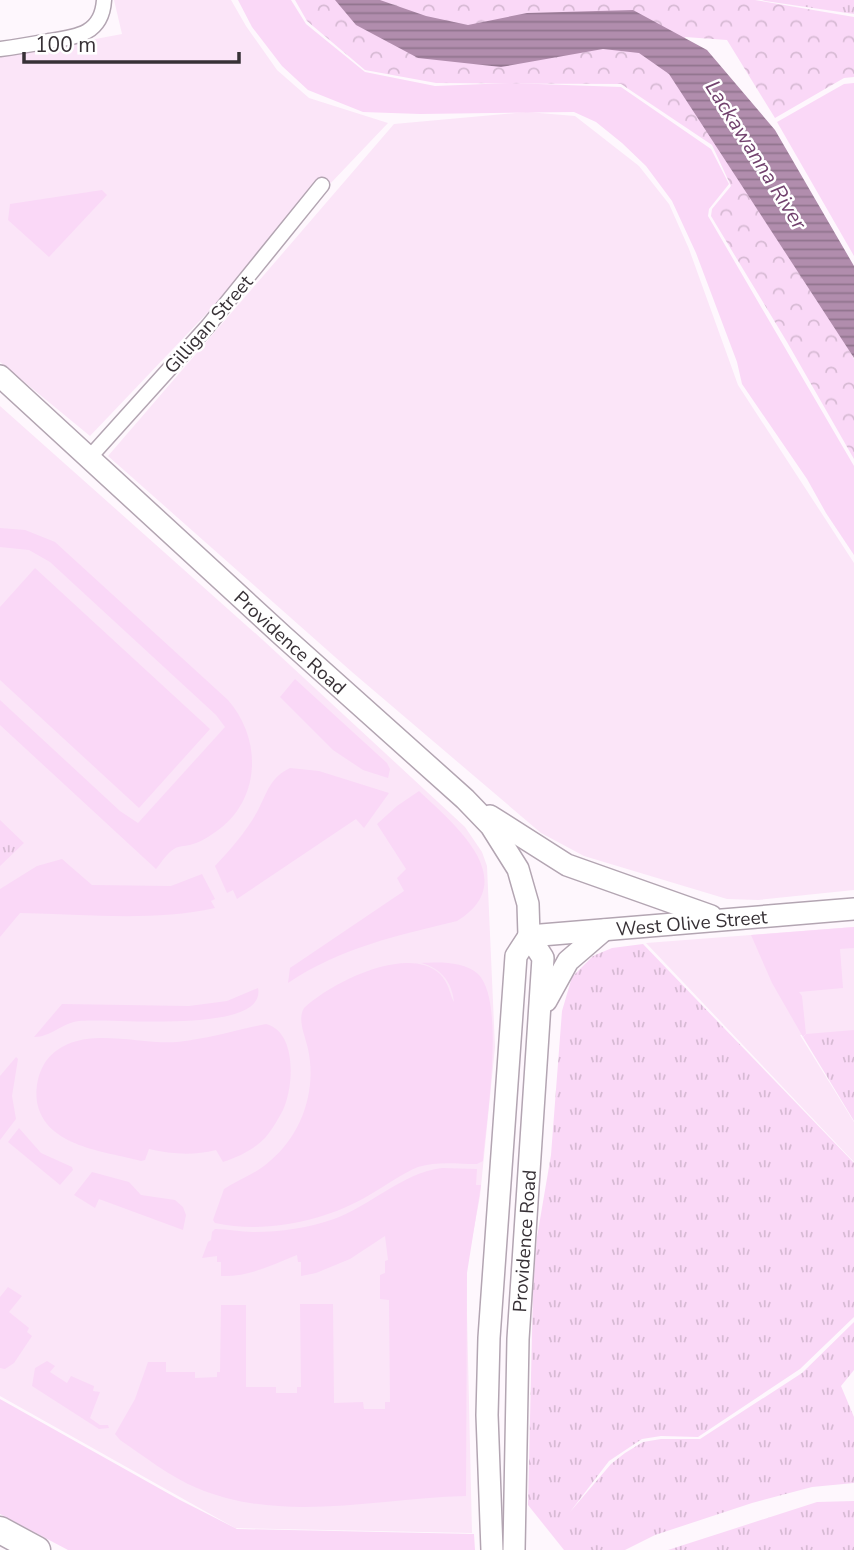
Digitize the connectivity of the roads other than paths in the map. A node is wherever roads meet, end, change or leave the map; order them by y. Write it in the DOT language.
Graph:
graph roads {
  1 [pos="104,1"];
  2 [pos="0,49"];
  3 [pos="322,185"];
  4 [pos="0,376"];
  5 [pos="89,458"];
  6 [pos="465,799"];
  7 [pos="854,909"];
  8 [pos="719,919"];
  9 [pos="605,930"];
  10 [pos="529,936"];
  11 [pos="540,1012"];
  12 [pos="0,1530"];
  13 [pos="37,1550"];
  14 [pos="492,1550"];
  15 [pos="514,1550"];
  1 -- 2 [label="street"];
  3 -- 5 [label="street, Gilligan Street"];
  4 -- 5 [label="main road, Providence Road"];
  5 -- 6 [label="main road, Providence Road"];
  6 -- 8 [label="main road"];
  6 -- 10 [label="main road, Providence Road"];
  7 -- 8 [label="main road, West Olive Street"];
  8 -- 9 [label="main road, West Olive Street"];
  9 -- 10 [label="main road, West Olive Street"];
  9 -- 11 [label="main road"];
  10 -- 11 [label="main road, Providence Road"];
  10 -- 14 [label="main road, Providence Road"];
  11 -- 15 [label="main road, Providence Road"];
  12 -- 13 [label="highway"];
}
